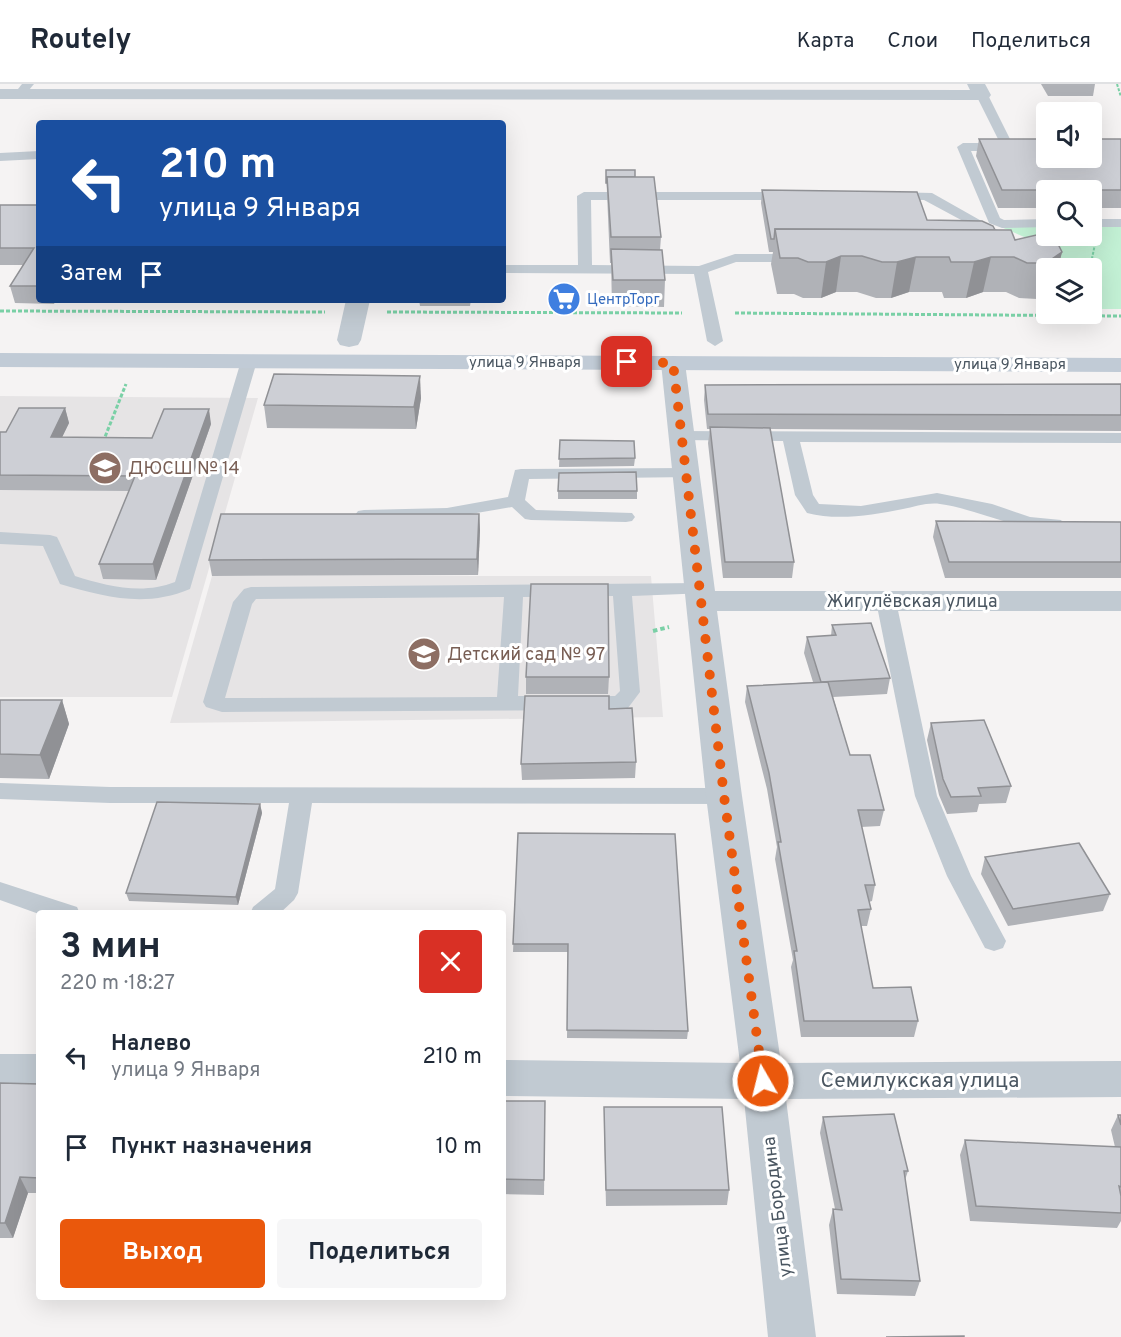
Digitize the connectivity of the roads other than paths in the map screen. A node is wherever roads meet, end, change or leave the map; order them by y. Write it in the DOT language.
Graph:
graph roads {
  1 [pos="24,89"];
  2 [pos="979,89"];
  3 [pos="0,94"];
  4 [pos="420,96"];
  5 [pos="413,114"];
  6 [pos="1008,147"];
  7 [pos="1036,147"];
  8 [pos="36,155"];
  9 [pos="0,157"];
  10 [pos="808,196"];
  11 [pos="880,196"];
  12 [pos="1036,223"];
  13 [pos="1102,223"];
  14 [pos="1121,223"];
  15 [pos="1001,242"];
  16 [pos="818,258"];
  17 [pos="506,269"];
  18 [pos="585,270"];
  19 [pos="700,270"];
  20 [pos="356,303"];
  21 [pos="0,339"];
  22 [pos="349,340"];
  23 [pos="714,341"];
  24 [pos="1042,342"];
  25 [pos="0,360"];
  26 [pos="249,361"];
  27 [pos="673,363"];
  28 [pos="1121,365"];
  29 [pos="681,436"];
  30 [pos="790,437"];
  31 [pos="1121,438"];
  32 [pos="686,473"];
  33 [pos="516,501"];
  34 [pos="341,515"];
  35 [pos="626,518"];
  36 [pos="1071,525"];
  37 [pos="0,538"];
  38 [pos="622,591"];
  39 [pos="514,592"];
  40 [pos="702,595"];
  41 [pos="886,601"];
  42 [pos="1121,601"];
  43 [pos="507,703"];
  44 [pos="0,791"];
  45 [pos="302,795"];
  46 [pos="724,796"];
  47 [pos="0,891"];
  48 [pos="56,910"];
  49 [pos="267,910"];
  50 [pos="994,941"];
  51 [pos="0,1072"];
  52 [pos="36,1072"];
  53 [pos="506,1078"];
  54 [pos="1121,1079"];
  55 [pos="763,1081"];
  56 [pos="792,1337"];
  1 -- 3 [label="street"];
  1 -- 4 [label="street"];
  2 -- 4 [label="street"];
  2 -- 6 [label="lane"];
  4 -- 5 [label="street"];
  6 -- 7 [label="lane"];
  6 -- 12 [label="lane"];
  8 -- 9 [label="lane"];
  10 -- 18 [label="lane"];
  11 -- 15 [label="lane"];
  13 -- 14 [label="lane"];
  16 -- 19 [label="lane"];
  17 -- 18 [label="lane"];
  18 -- 19 [label="lane"];
  19 -- 23 [label="lane"];
  20 -- 22 [label="street"];
  21 -- 22 [label="main road, улица 9 Января"];
  22 -- 23 [label="main road, улица 9 Января"];
  23 -- 24 [label="main road, улица 9 Января"];
  25 -- 26 [label="main road, улица 9 Января"];
  26 -- 27 [label="main road, улица 9 Января"];
  26 -- 37 [label="lane"];
  27 -- 28 [label="main road, улица 9 Января"];
  27 -- 29 [label="street, улица Бородина"];
  29 -- 30 [label="lane"];
  29 -- 32 [label="street, улица Бородина"];
  30 -- 31 [label="lane"];
  30 -- 36 [label="lane"];
  32 -- 33 [label="lane"];
  32 -- 40 [label="street, улица Бородина"];
  33 -- 34 [label="lane"];
  33 -- 35 [label="lane"];
  38 -- 39 [label="lane"];
  38 -- 40 [label="lane"];
  38 -- 43 [label="lane"];
  39 -- 43 [label="lane"];
  39 -- 43 [label="lane"];
  40 -- 41 [label="street, Жигулёвская улица"];
  40 -- 46 [label="street, улица Бородина"];
  41 -- 42 [label="street, Жигулёвская улица"];
  41 -- 50 [label="lane"];
  44 -- 45 [label="lane"];
  45 -- 46 [label="lane"];
  45 -- 49 [label="lane"];
  46 -- 55 [label="street, улица Бородина"];
  47 -- 48 [label="lane"];
  51 -- 52 [label="street"];
  53 -- 55 [label="street, Семилукская улица"];
  54 -- 55 [label="street, Семилукская улица"];
  55 -- 56 [label="street, улица Бородина"];
}
